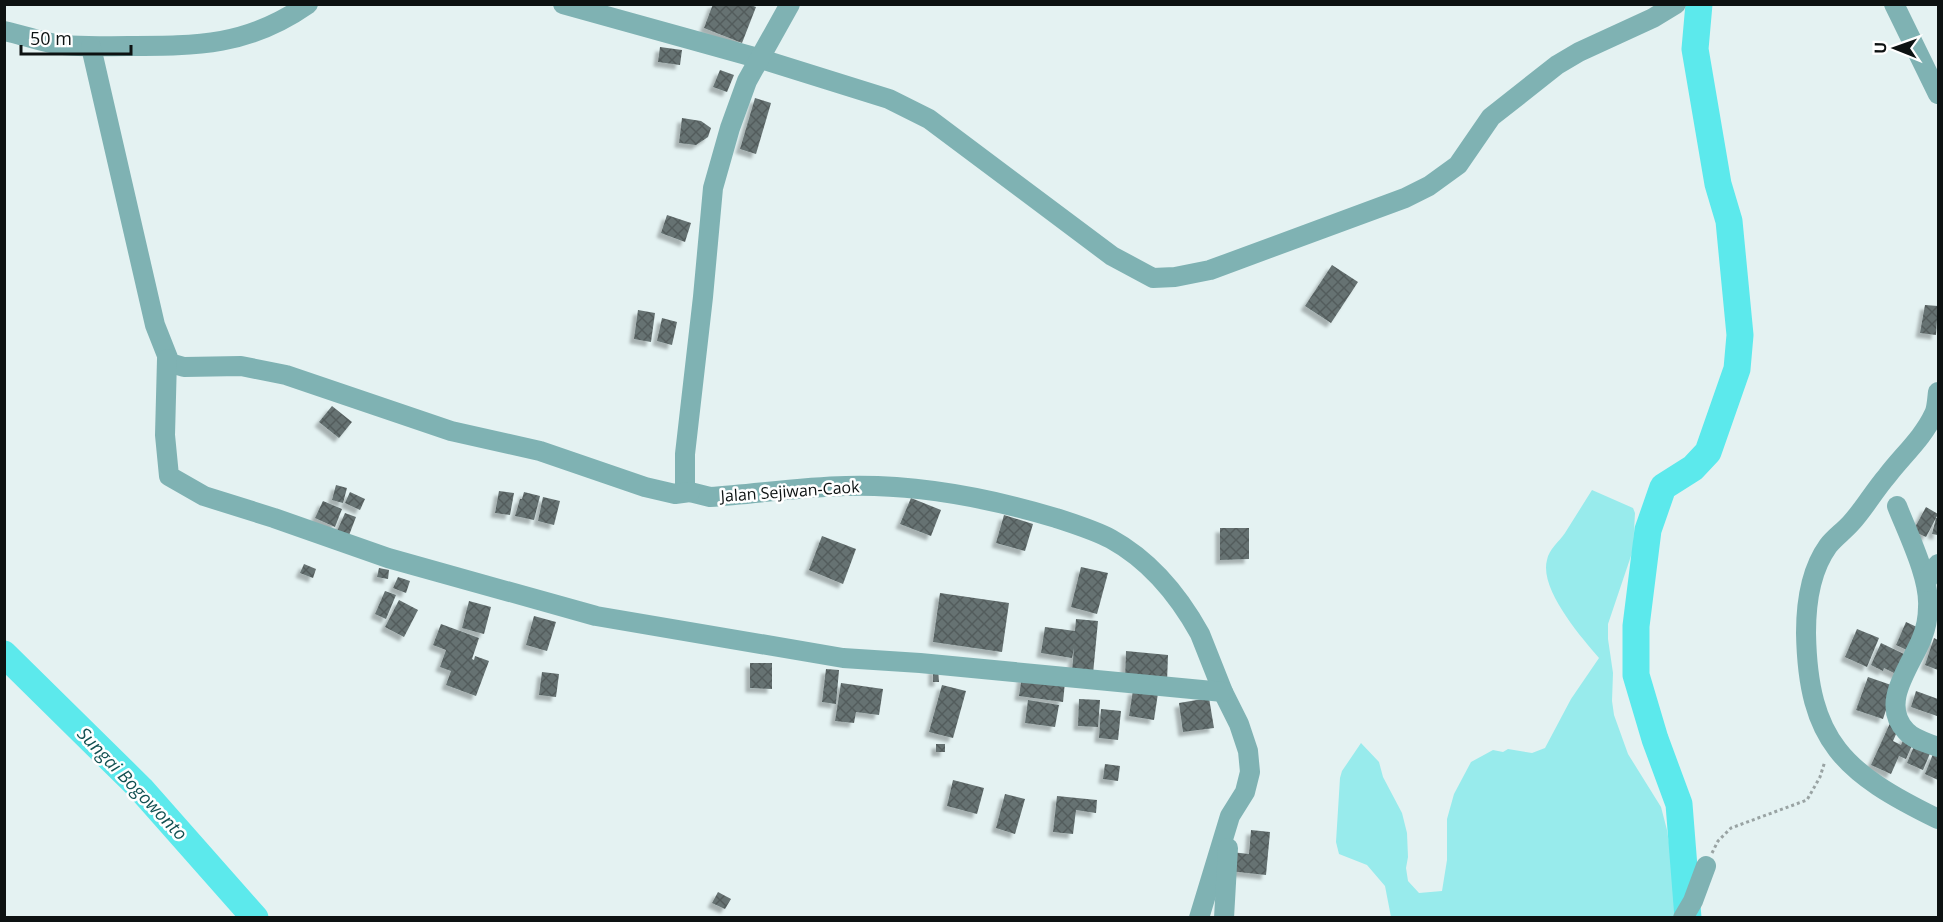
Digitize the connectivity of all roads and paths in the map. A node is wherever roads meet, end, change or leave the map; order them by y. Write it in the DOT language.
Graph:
graph roads {
  1 [pos="309,4"];
  2 [pos="563,4"];
  3 [pos="790,4"];
  4 [pos="1676,4"];
  5 [pos="1894,4"];
  6 [pos="4,31"];
  7 [pos="90,47"];
  8 [pos="765,52"];
  9 [pos="1938,94"];
  10 [pos="167,359"];
  11 [pos="1938,392"];
  12 [pos="690,492"];
  13 [pos="1898,506"];
  14 [pos="1938,564"];
  15 [pos="1926,582"];
  16 [pos="1932,625"];
  17 [pos="1223,692"];
  18 [pos="1830,742"];
  19 [pos="1938,747"];
  20 [pos="1230,816"];
  21 [pos="1938,819"];
  22 [pos="1706,866"];
  23 [pos="1199,918"];
  24 [pos="1224,918"];
  25 [pos="1683,918"];
  1 -- 7 [label="street"];
  2 -- 8 [label="street"];
  3 -- 8 [label="street"];
  4 -- 8 [label="street"];
  5 -- 9 [label="street"];
  6 -- 7 [label="street"];
  7 -- 10 [label="street"];
  8 -- 12 [label="street"];
  10 -- 12 [label="street, Jalan Sejiwan-Caok"];
  10 -- 17 [label="street"];
  11 -- 18 [label="street"];
  12 -- 17 [label="street, Jalan Sejiwan-Caok"];
  13 -- 15 [label="street"];
  14 -- 15 [label="street"];
  15 -- 16 [label="street"];
  16 -- 19 [label="street"];
  17 -- 20 [label="street, Jalan Sejiwan-Caok"];
  18 -- 21 [label="street"];
  18 -- 22 [label="path"];
  20 -- 23 [label="street"];
  20 -- 24 [label="street"];
  22 -- 25 [label="street"];
}
